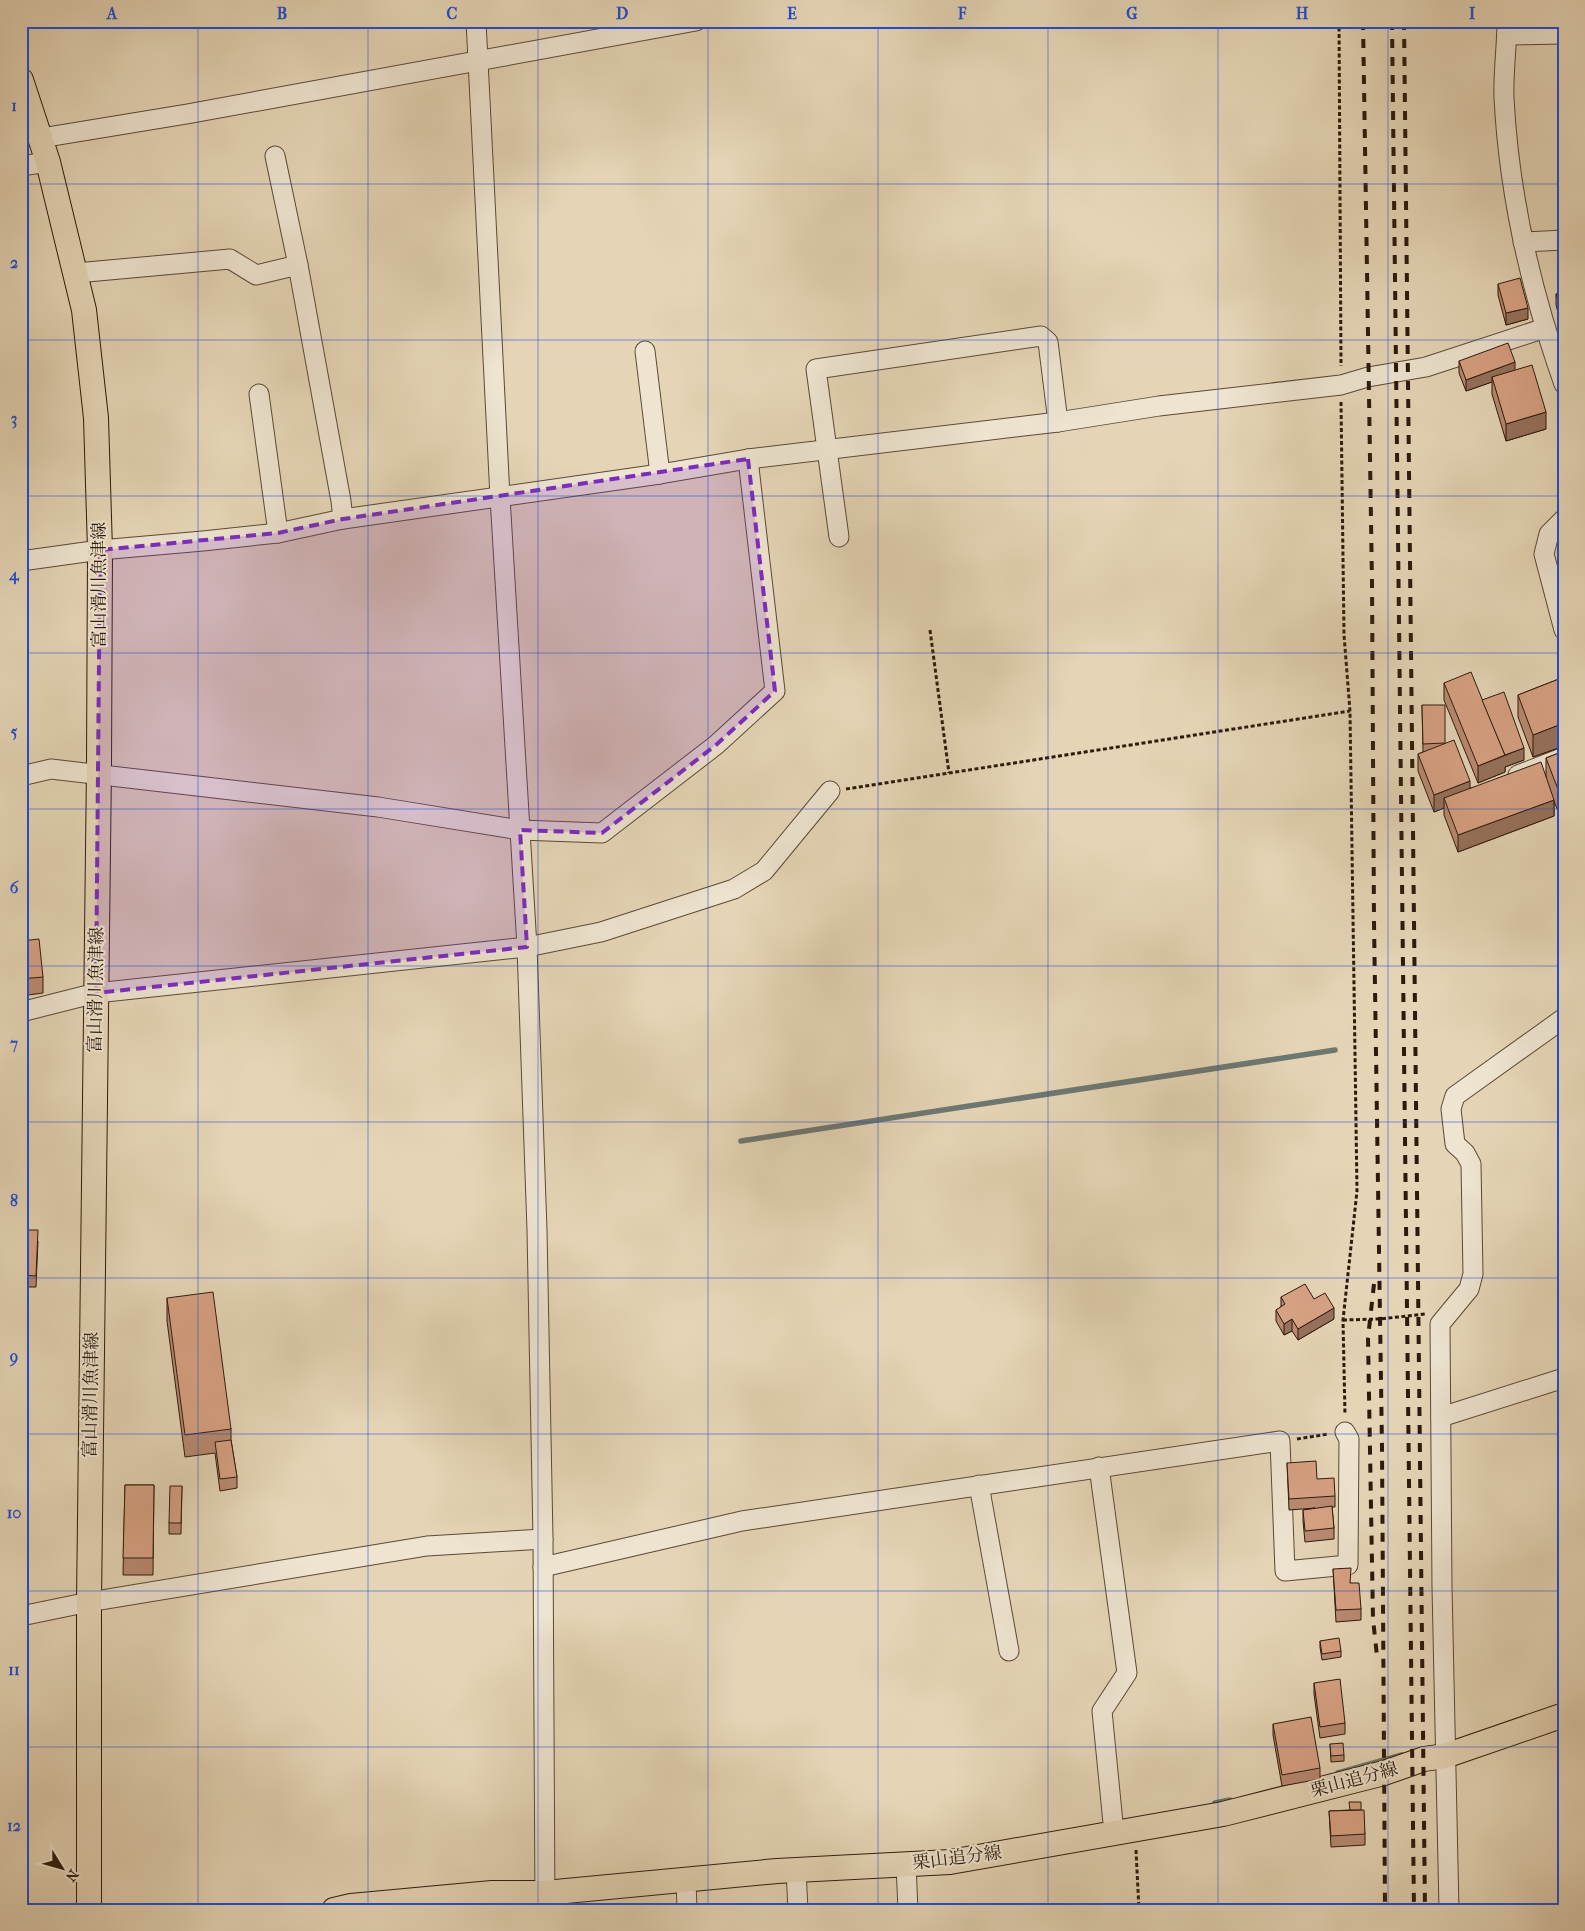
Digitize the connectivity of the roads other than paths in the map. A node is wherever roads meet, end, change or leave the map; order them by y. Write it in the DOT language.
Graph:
graph roads {
  1 [pos="476,21"];
  2 [pos="696,21"];
  3 [pos="1507,28"];
  4 [pos="1564,34"];
  5 [pos="478,61"];
  6 [pos="21,80"];
  7 [pos="41,138"];
  8 [pos="275,156"];
  9 [pos="48,162"];
  10 [pos="21,166"];
  11 [pos="1564,240"];
  12 [pos="1522,242"];
  13 [pos="298,265"];
  14 [pos="76,273"];
  15 [pos="1545,328"];
  16 [pos="645,351"];
  17 [pos="1564,384"];
  18 [pos="259,394"];
  19 [pos="1058,422"];
  20 [pos="826,450"];
  21 [pos="748,459"];
  22 [pos="660,474"];
  23 [pos="500,498"];
  24 [pos="343,519"];
  25 [pos="1564,519"];
  26 [pos="278,533"];
  27 [pos="839,537"];
  28 [pos="100,550"];
  29 [pos="21,561"];
  30 [pos="1564,630"];
  31 [pos="1564,757"];
  32 [pos="99,775"];
  33 [pos="21,776"];
  34 [pos="1500,782"];
  35 [pos="830,792"];
  36 [pos="520,830"];
  37 [pos="527,947"];
  38 [pos="96,993"];
  39 [pos="21,1012"];
  40 [pos="1564,1018"];
  41 [pos="1564,1378"];
  42 [pos="1441,1417"];
  43 [pos="1345,1432"];
  44 [pos="1099,1467"];
  45 [pos="979,1485"];
  46 [pos="542,1539"];
  47 [pos="543,1567"];
  48 [pos="89,1602"];
  49 [pos="21,1616"];
  50 [pos="1009,1651"];
  51 [pos="1564,1715"];
  52 [pos="1445,1756"];
  53 [pos="1124,1832"];
  54 [pos="906,1864"];
  55 [pos="796,1870"];
  56 [pos="686,1880"];
  57 [pos="545,1902"];
  58 [pos="89,1910"];
  59 [pos="334,1910"];
  60 [pos="687,1910"];
  61 [pos="798,1910"];
  62 [pos="908,1910"];
  63 [pos="1449,1910"];
  1 -- 5 [label="street"];
  2 -- 5 [label="street"];
  3 -- 4 [label="street"];
  3 -- 12 [label="street"];
  5 -- 7 [label="street"];
  5 -- 23 [label="street"];
  6 -- 7 [label="main road, 富山滑川魚津線"];
  7 -- 9 [label="main road, 富山滑川魚津線"];
  8 -- 13 [label="street"];
  9 -- 10 [label="street"];
  9 -- 14 [label="main road, 富山滑川魚津線"];
  11 -- 12 [label="street"];
  12 -- 15 [label="street"];
  13 -- 14 [label="street"];
  13 -- 24 [label="street"];
  14 -- 28 [label="main road, 富山滑川魚津線"];
  15 -- 17 [label="street"];
  15 -- 19 [label="street"];
  16 -- 22 [label="street"];
  18 -- 26 [label="street"];
  19 -- 20 [label="street"];
  19 -- 20 [label="street"];
  20 -- 21 [label="street"];
  20 -- 27 [label="street"];
  21 -- 22 [label="street"];
  21 -- 36 [label="street"];
  22 -- 23 [label="street"];
  23 -- 24 [label="street"];
  23 -- 36 [label="street"];
  24 -- 26 [label="street"];
  25 -- 30 [label="street"];
  26 -- 28 [label="street"];
  28 -- 29 [label="street"];
  28 -- 32 [label="main road, 富山滑川魚津線"];
  31 -- 34 [label="street"];
  32 -- 33 [label="street"];
  32 -- 36 [label="street"];
  32 -- 38 [label="main road, 富山滑川魚津線"];
  35 -- 37 [label="street"];
  36 -- 37 [label="street"];
  37 -- 38 [label="street"];
  37 -- 46 [label="street"];
  38 -- 39 [label="street"];
  38 -- 48 [label="main road, 富山滑川魚津線"];
  40 -- 42 [label="street"];
  41 -- 42 [label="street"];
  42 -- 52 [label="street"];
  43 -- 44 [label="street"];
  44 -- 45 [label="street"];
  44 -- 53 [label="street"];
  45 -- 47 [label="street"];
  45 -- 50 [label="street"];
  46 -- 47 [label="street"];
  46 -- 48 [label="street"];
  47 -- 57 [label="street"];
  48 -- 49 [label="street"];
  48 -- 58 [label="main road, 富山滑川魚津線"];
  51 -- 52 [label="main road, 栗山追分線"];
  52 -- 53 [label="main road, 栗山追分線"];
  52 -- 63 [label="street"];
  53 -- 54 [label="main road, 栗山追分線"];
  54 -- 55 [label="main road, 栗山追分線"];
  54 -- 62 [label="street"];
  55 -- 56 [label="main road, 栗山追分線"];
  55 -- 61 [label="street"];
  56 -- 57 [label="main road, 栗山追分線"];
  56 -- 60 [label="street"];
  57 -- 59 [label="main road, 栗山追分線"];
}
